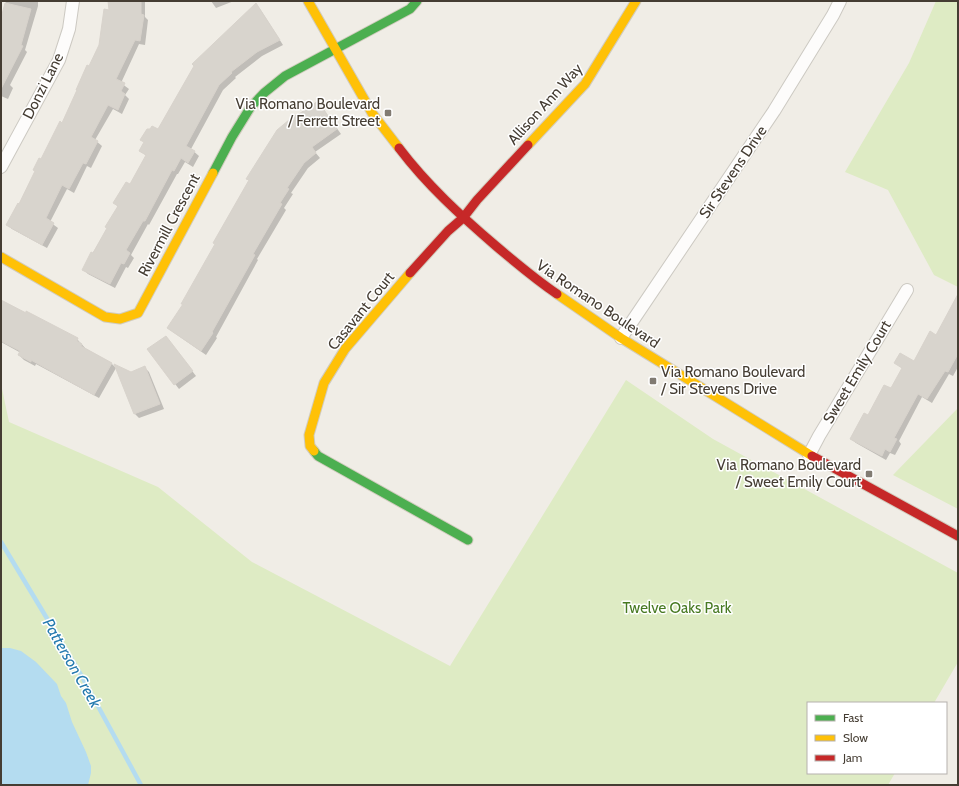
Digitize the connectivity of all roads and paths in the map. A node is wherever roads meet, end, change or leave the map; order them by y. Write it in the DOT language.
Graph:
graph roads {
  1 [pos="73,1"];
  2 [pos="308,1"];
  3 [pos="417,1"];
  4 [pos="636,1"];
  5 [pos="840,1"];
  6 [pos="335,49"];
  7 [pos="1,167"];
  8 [pos="463,218"];
  9 [pos="1,258"];
  10 [pos="907,290"];
  11 [pos="621,338"];
  12 [pos="809,456"];
  13 [pos="958,536"];
  14 [pos="468,540"];
  1 -- 7 [label="street, Donzi Lane"];
  2 -- 6 [label="street, Via Romano Boulevard"];
  3 -- 6 [label="street, Rivermill Crescent"];
  4 -- 8 [label="street, Allison Ann Way"];
  5 -- 11 [label="street, Sir Stevens Drive"];
  6 -- 8 [label="street, Via Romano Boulevard"];
  6 -- 9 [label="street, Rivermill Crescent"];
  8 -- 11 [label="street, Via Romano Boulevard"];
  8 -- 14 [label="street, Casavant Court"];
  10 -- 12 [label="street, Sweet Emily Court"];
  11 -- 12 [label="street, Via Romano Boulevard"];
  12 -- 13 [label="street, Via Romano Boulevard"];
}
